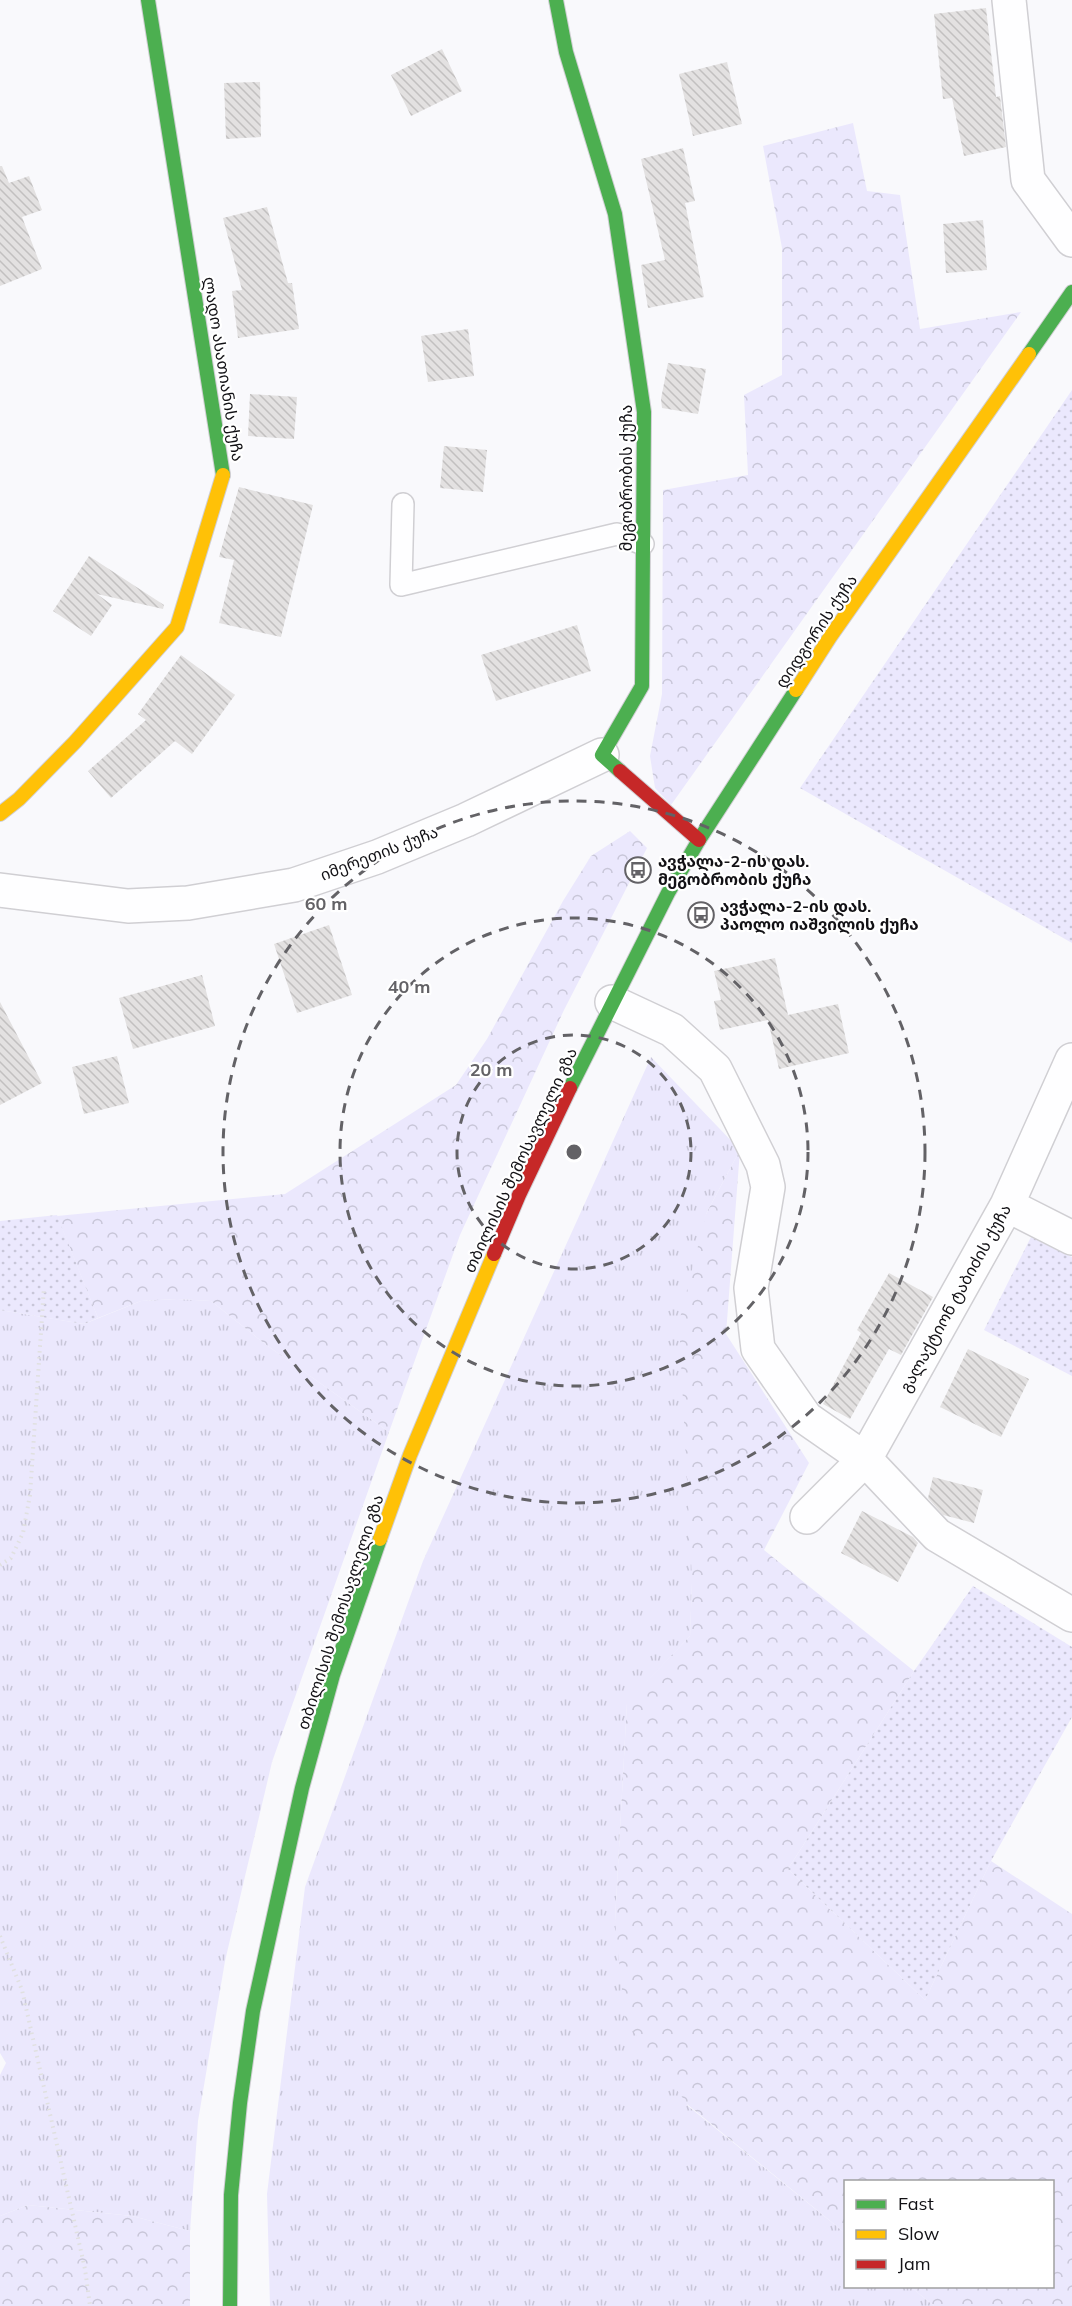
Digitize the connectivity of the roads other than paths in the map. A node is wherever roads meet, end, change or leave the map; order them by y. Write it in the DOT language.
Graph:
graph roads {
  1 [pos="148,0"];
  2 [pos="556,0"];
  3 [pos="1009,0"];
  4 [pos="1072,240"];
  5 [pos="1072,292"];
  6 [pos="403,504"];
  7 [pos="643,544"];
  8 [pos="602,754"];
  9 [pos="0,814"];
  10 [pos="699,840"];
  11 [pos="0,890"];
  12 [pos="612,1002"];
  13 [pos="1072,1059"];
  14 [pos="1007,1205"];
  15 [pos="1072,1238"];
  16 [pos="865,1459"];
  17 [pos="807,1517"];
  18 [pos="1072,1615"];
  19 [pos="230,2306"];
  1 -- 9 [label="main road, ლადო ასათიანის ქუჩა"];
  2 -- 7 [label="main road, მეგობრობის ქუჩა"];
  3 -- 4 [label="street"];
  5 -- 10 [label="main road, დიდგორის ქუჩა"];
  6 -- 7 [label="lane"];
  7 -- 8 [label="main road, მეგობრობის ქუჩა"];
  8 -- 10 [label="main road"];
  8 -- 11 [label="street, იმერეთის ქუჩა"];
  10 -- 12 [label="main road, დიდგორის ქუჩა"];
  12 -- 16 [label="street"];
  12 -- 19 [label="main road, თბილისის შემოსავლელი გზა"];
  13 -- 14 [label="street, გალაქტიონ ტაბიძის ქუჩა"];
  14 -- 15 [label="street"];
  14 -- 16 [label="street, გალაქტიონ ტაბიძის ქუჩა"];
  16 -- 17 [label="street, გალაქტიონ ტაბიძის ქუჩა"];
  16 -- 18 [label="street"];
}
